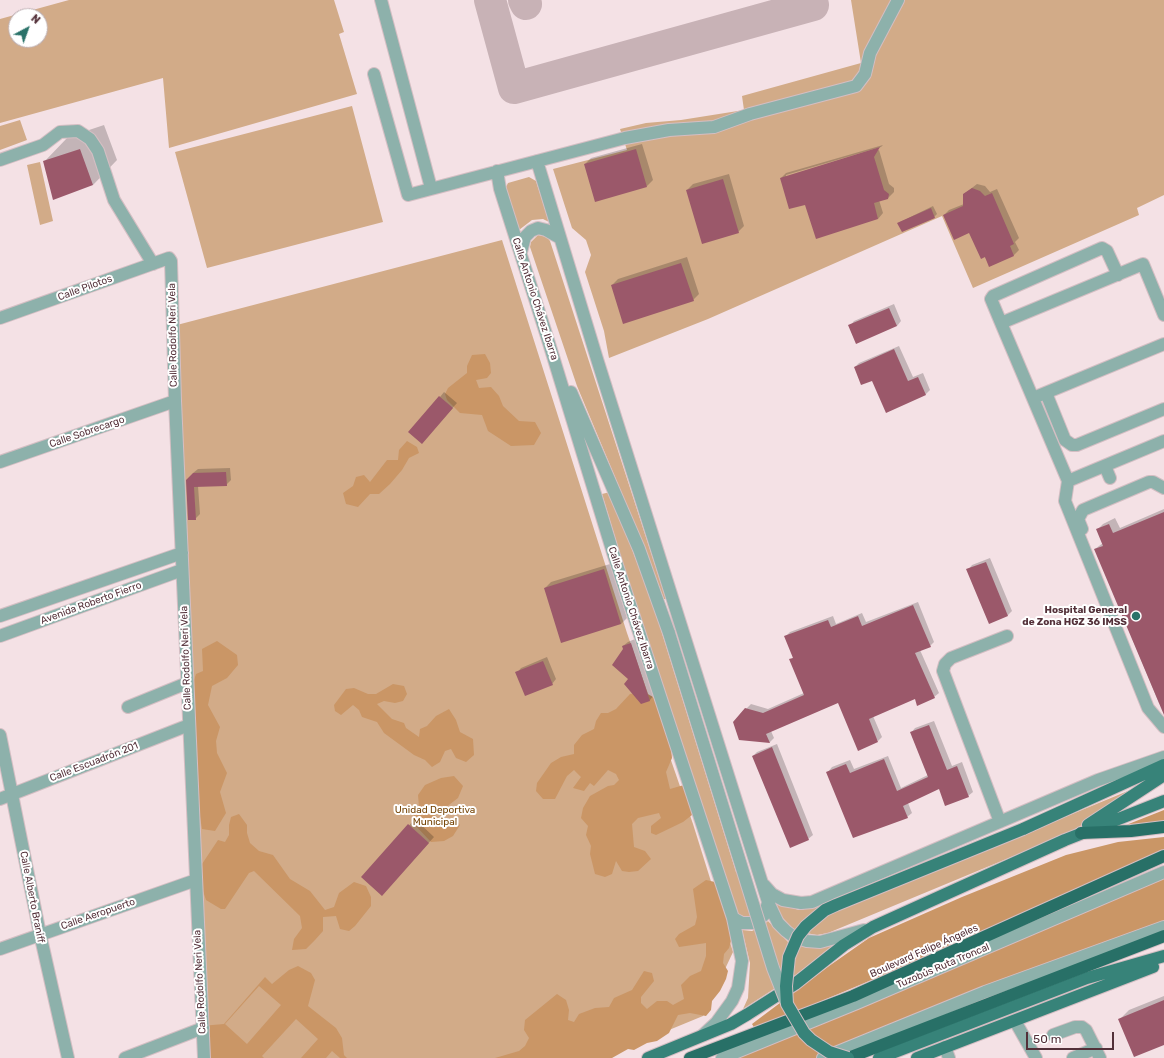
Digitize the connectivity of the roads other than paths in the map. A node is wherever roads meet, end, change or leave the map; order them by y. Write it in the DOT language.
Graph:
graph roads {
  1 [pos="381,0"];
  2 [pos="898,0"];
  3 [pos="374,74"];
  4 [pos="0,160"];
  5 [pos="537,161"];
  6 [pos="497,171"];
  7 [pos="431,188"];
  8 [pos="560,238"];
  9 [pos="521,252"];
  10 [pos="170,259"];
  11 [pos="153,264"];
  12 [pos="1118,274"];
  13 [pos="1164,315"];
  14 [pos="0,318"];
  15 [pos="1002,323"];
  16 [pos="548,340"];
  17 [pos="1164,346"];
  18 [pos="1046,393"];
  19 [pos="1033,398"];
  20 [pos="175,401"];
  21 [pos="1164,409"];
  22 [pos="1163,445"];
  23 [pos="0,462"];
  24 [pos="1105,466"];
  25 [pos="1110,478"];
  26 [pos="1068,481"];
  27 [pos="1164,488"];
  28 [pos="182,553"];
  29 [pos="182,570"];
  30 [pos="0,616"];
  31 [pos="0,636"];
  32 [pos="1007,636"];
  33 [pos="187,683"];
  34 [pos="128,707"];
  35 [pos="189,725"];
  36 [pos="1164,725"];
  37 [pos="0,735"];
  38 [pos="1164,757"];
  39 [pos="1164,765"];
  40 [pos="1164,775"];
  41 [pos="12,794"];
  42 [pos="0,799"];
  43 [pos="1164,800"];
  44 [pos="1000,822"];
  45 [pos="1164,827"];
  46 [pos="1081,833"];
  47 [pos="1065,840"];
  48 [pos="1164,856"];
  49 [pos="1164,872"];
  50 [pos="196,880"];
  51 [pos="760,881"];
  52 [pos="768,902"];
  53 [pos="733,918"];
  54 [pos="873,927"];
  55 [pos="1164,928"];
  56 [pos="40,934"];
  57 [pos="1164,936"];
  58 [pos="1138,945"];
  59 [pos="0,950"];
  60 [pos="1164,956"];
  61 [pos="1164,963"];
  62 [pos="1106,974"];
  63 [pos="787,1004"];
  64 [pos="1015,1021"];
  65 [pos="203,1028"];
  66 [pos="703,1035"];
  67 [pos="1053,1035"];
  68 [pos="947,1053"];
  69 [pos="1098,1053"];
  70 [pos="68,1058"];
  71 [pos="125,1058"];
  72 [pos="204,1058"];
  73 [pos="648,1058"];
  74 [pos="690,1058"];
  75 [pos="722,1058"];
  76 [pos="822,1058"];
  77 [pos="848,1058"];
  78 [pos="878,1058"];
  79 [pos="917,1058"];
  80 [pos="1036,1058"];
  81 [pos="1074,1058"];
  1 -- 7 [label="street"];
  2 -- 5 [label="street"];
  3 -- 7 [label="street"];
  4 -- 11 [label="street"];
  5 -- 6 [label="street"];
  5 -- 8 [label="street"];
  6 -- 7 [label="street"];
  6 -- 9 [label="street, Calle Antonio Chávez Ibarra"];
  8 -- 9 [label="street"];
  8 -- 51 [label="street"];
  9 -- 16 [label="street, Calle Antonio Chávez Ibarra"];
  10 -- 11 [label="street, Calle Pilotos"];
  10 -- 20 [label="street, Calle Rodolfo Neri Vela"];
  11 -- 14 [label="street, Calle Pilotos"];
  12 -- 13 [label="street"];
  12 -- 15 [label="street"];
  12 -- 15 [label="street"];
  15 -- 19 [label="street"];
  16 -- 53 [label="street, Calle Antonio Chávez Ibarra"];
  16 -- 63 [label="street, bridge"];
  17 -- 18 [label="street"];
  18 -- 19 [label="street"];
  18 -- 21 [label="street"];
  19 -- 26 [label="street"];
  20 -- 23 [label="street, Calle Sobrecargo"];
  20 -- 28 [label="street, Calle Rodolfo Neri Vela"];
  22 -- 24 [label="street"];
  24 -- 25 [label="street"];
  24 -- 26 [label="street"];
  26 -- 36 [label="street"];
  27 -- 36 [label="street"];
  28 -- 29 [label="street, Calle Rodolfo Neri Vela"];
  28 -- 30 [label="street, Avenida Roberto Fierro"];
  29 -- 31 [label="street, Avenida Roberto Fierro"];
  29 -- 33 [label="street, Calle Rodolfo Neri Vela"];
  32 -- 44 [label="street"];
  33 -- 34 [label="street"];
  33 -- 35 [label="street, Calle Rodolfo Neri Vela"];
  35 -- 41 [label="street, Calle Escuadrón 201"];
  35 -- 50 [label="street, Calle Rodolfo Neri Vela"];
  37 -- 41 [label="street, Calle Alberto Braniff"];
  38 -- 44 [label="street"];
  39 -- 63 [label="main road, bridge"];
  40 -- 47 [label="main road"];
  41 -- 42 [label="street, Calle Escuadrón 201"];
  41 -- 56 [label="street, Calle Alberto Braniff"];
  43 -- 46 [label="main road"];
  44 -- 51 [label="street"];
  45 -- 46 [label="highway"];
  46 -- 47 [label="main road"];
  47 -- 54 [label="main road"];
  48 -- 74 [label="highway, Boulevard Felipe Ángeles"];
  49 -- 75 [label="street, Tuzobús Ruta Troncal"];
  50 -- 56 [label="street, Calle Aeropuerto"];
  50 -- 65 [label="street, Calle Rodolfo Neri Vela"];
  51 -- 52 [label="street"];
  52 -- 53 [label="street"];
  52 -- 54 [label="street"];
  53 -- 66 [label="street, Calle Antonio Chávez Ibarra"];
  54 -- 66 [label="main road"];
  55 -- 76 [label="street"];
  56 -- 59 [label="street, Calle Aeropuerto"];
  56 -- 70 [label="street, Calle Alberto Braniff"];
  57 -- 58 [label="highway"];
  58 -- 62 [label="main road"];
  58 -- 77 [label="highway"];
  60 -- 62 [label="main road"];
  61 -- 64 [label="main road"];
  62 -- 78 [label="main road"];
  63 -- 77 [label="main road, bridge"];
  64 -- 68 [label="main road"];
  64 -- 80 [label="street"];
  65 -- 71 [label="street"];
  65 -- 72 [label="street, Calle Rodolfo Neri Vela"];
  66 -- 73 [label="main road"];
  67 -- 69 [label="street"];
  68 -- 79 [label="main road"];
  69 -- 81 [label="street"];
}
